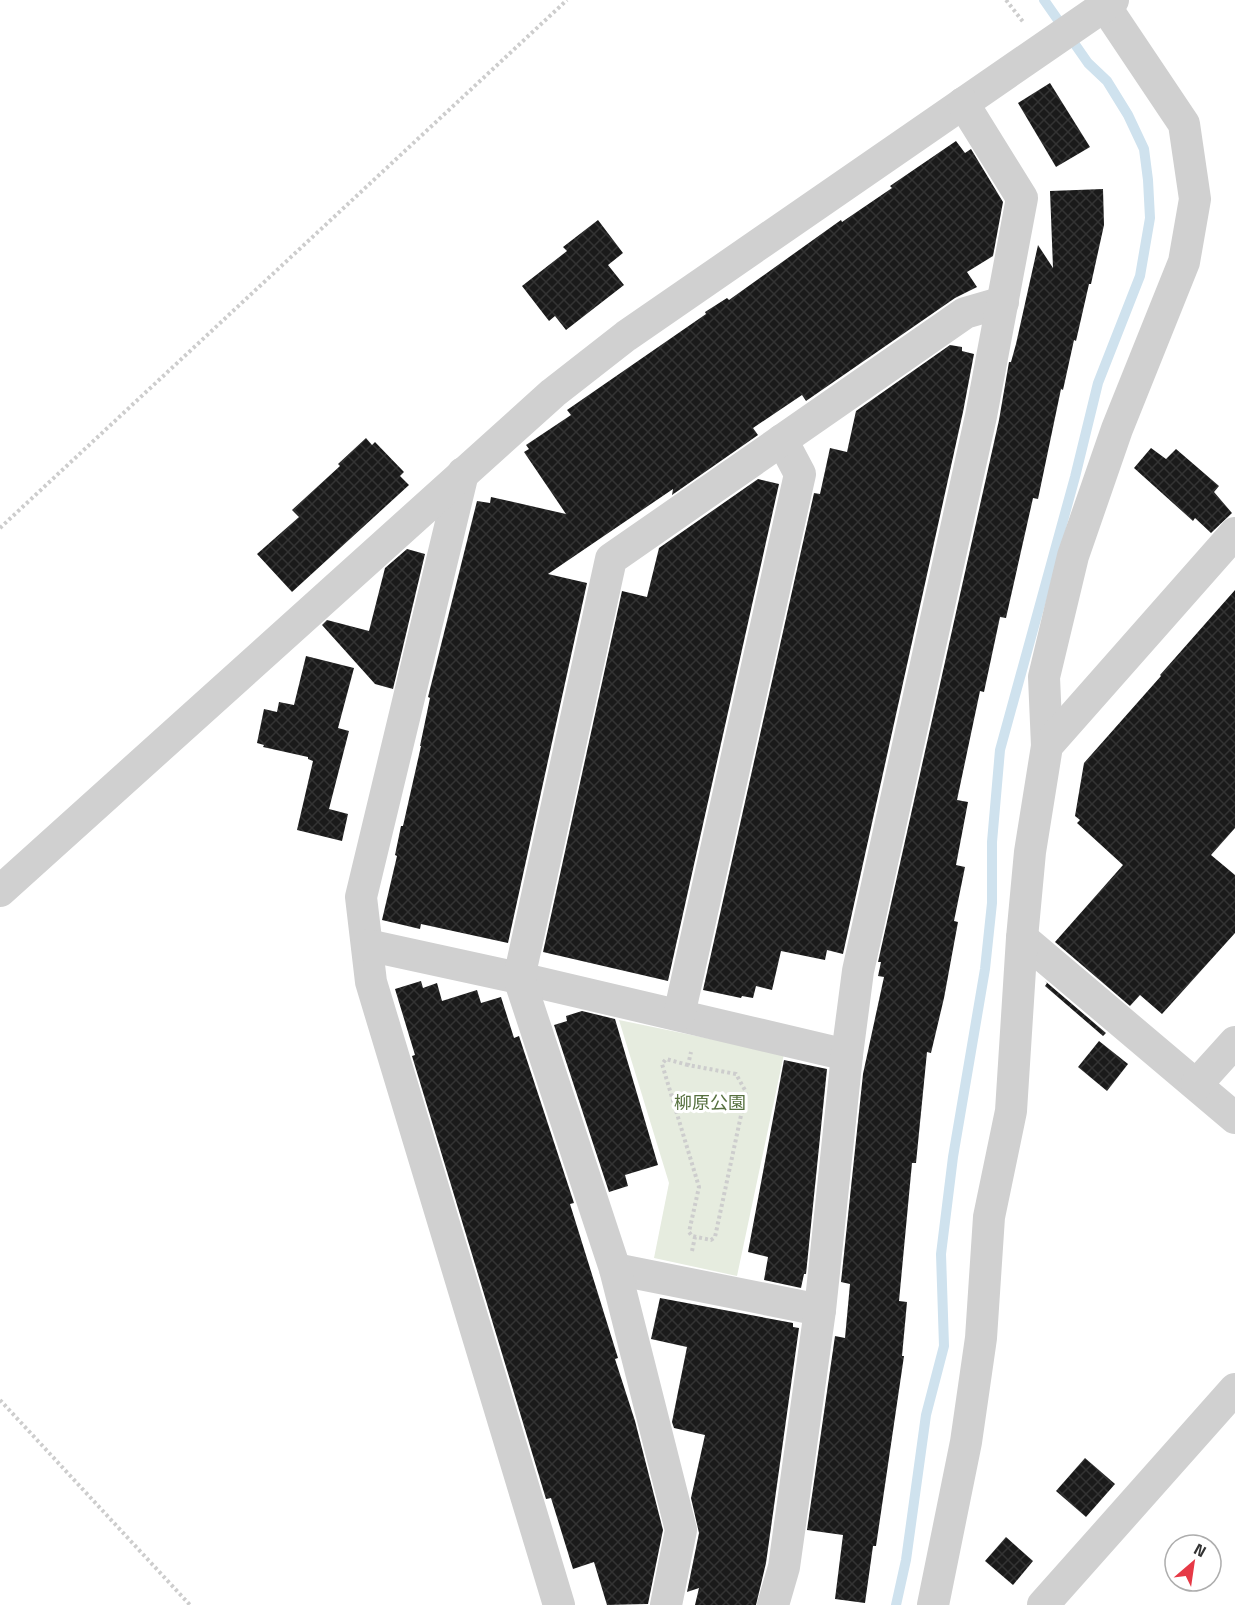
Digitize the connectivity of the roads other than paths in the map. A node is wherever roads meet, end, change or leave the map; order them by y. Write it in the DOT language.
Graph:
graph roads {
  1 [pos="1109,3"];
  2 [pos="963,103"];
  3 [pos="1004,302"];
  4 [pos="782,440"];
  5 [pos="463,473"];
  6 [pos="1235,533"];
  7 [pos="1047,746"];
  8 [pos="0,891"];
  9 [pos="1022,938"];
  10 [pos="367,945"];
  11 [pos="519,978"];
  12 [pos="689,1017"];
  13 [pos="1235,1042"];
  14 [pos="847,1054"];
  15 [pos="1197,1084"];
  16 [pos="1235,1118"];
  17 [pos="615,1269"];
  18 [pos="820,1310"];
  19 [pos="1235,1389"];
  20 [pos="559,1605"];
  21 [pos="666,1605"];
  22 [pos="773,1605"];
  23 [pos="933,1605"];
  24 [pos="1043,1605"];
  1 -- 2 [label="street"];
  1 -- 7 [label="street"];
  2 -- 3 [label="street"];
  2 -- 5 [label="street"];
  3 -- 4 [label="street"];
  3 -- 14 [label="street"];
  4 -- 11 [label="street"];
  4 -- 12 [label="street"];
  5 -- 8 [label="street"];
  5 -- 10 [label="street"];
  6 -- 7 [label="street"];
  7 -- 9 [label="street"];
  9 -- 15 [label="street"];
  9 -- 23 [label="street"];
  10 -- 11 [label="street"];
  10 -- 20 [label="street"];
  11 -- 12 [label="street"];
  11 -- 17 [label="street"];
  12 -- 14 [label="street"];
  13 -- 15 [label="street"];
  14 -- 18 [label="street"];
  15 -- 16 [label="street"];
  17 -- 18 [label="street"];
  17 -- 21 [label="street"];
  18 -- 22 [label="street"];
  19 -- 24 [label="street"];
}
